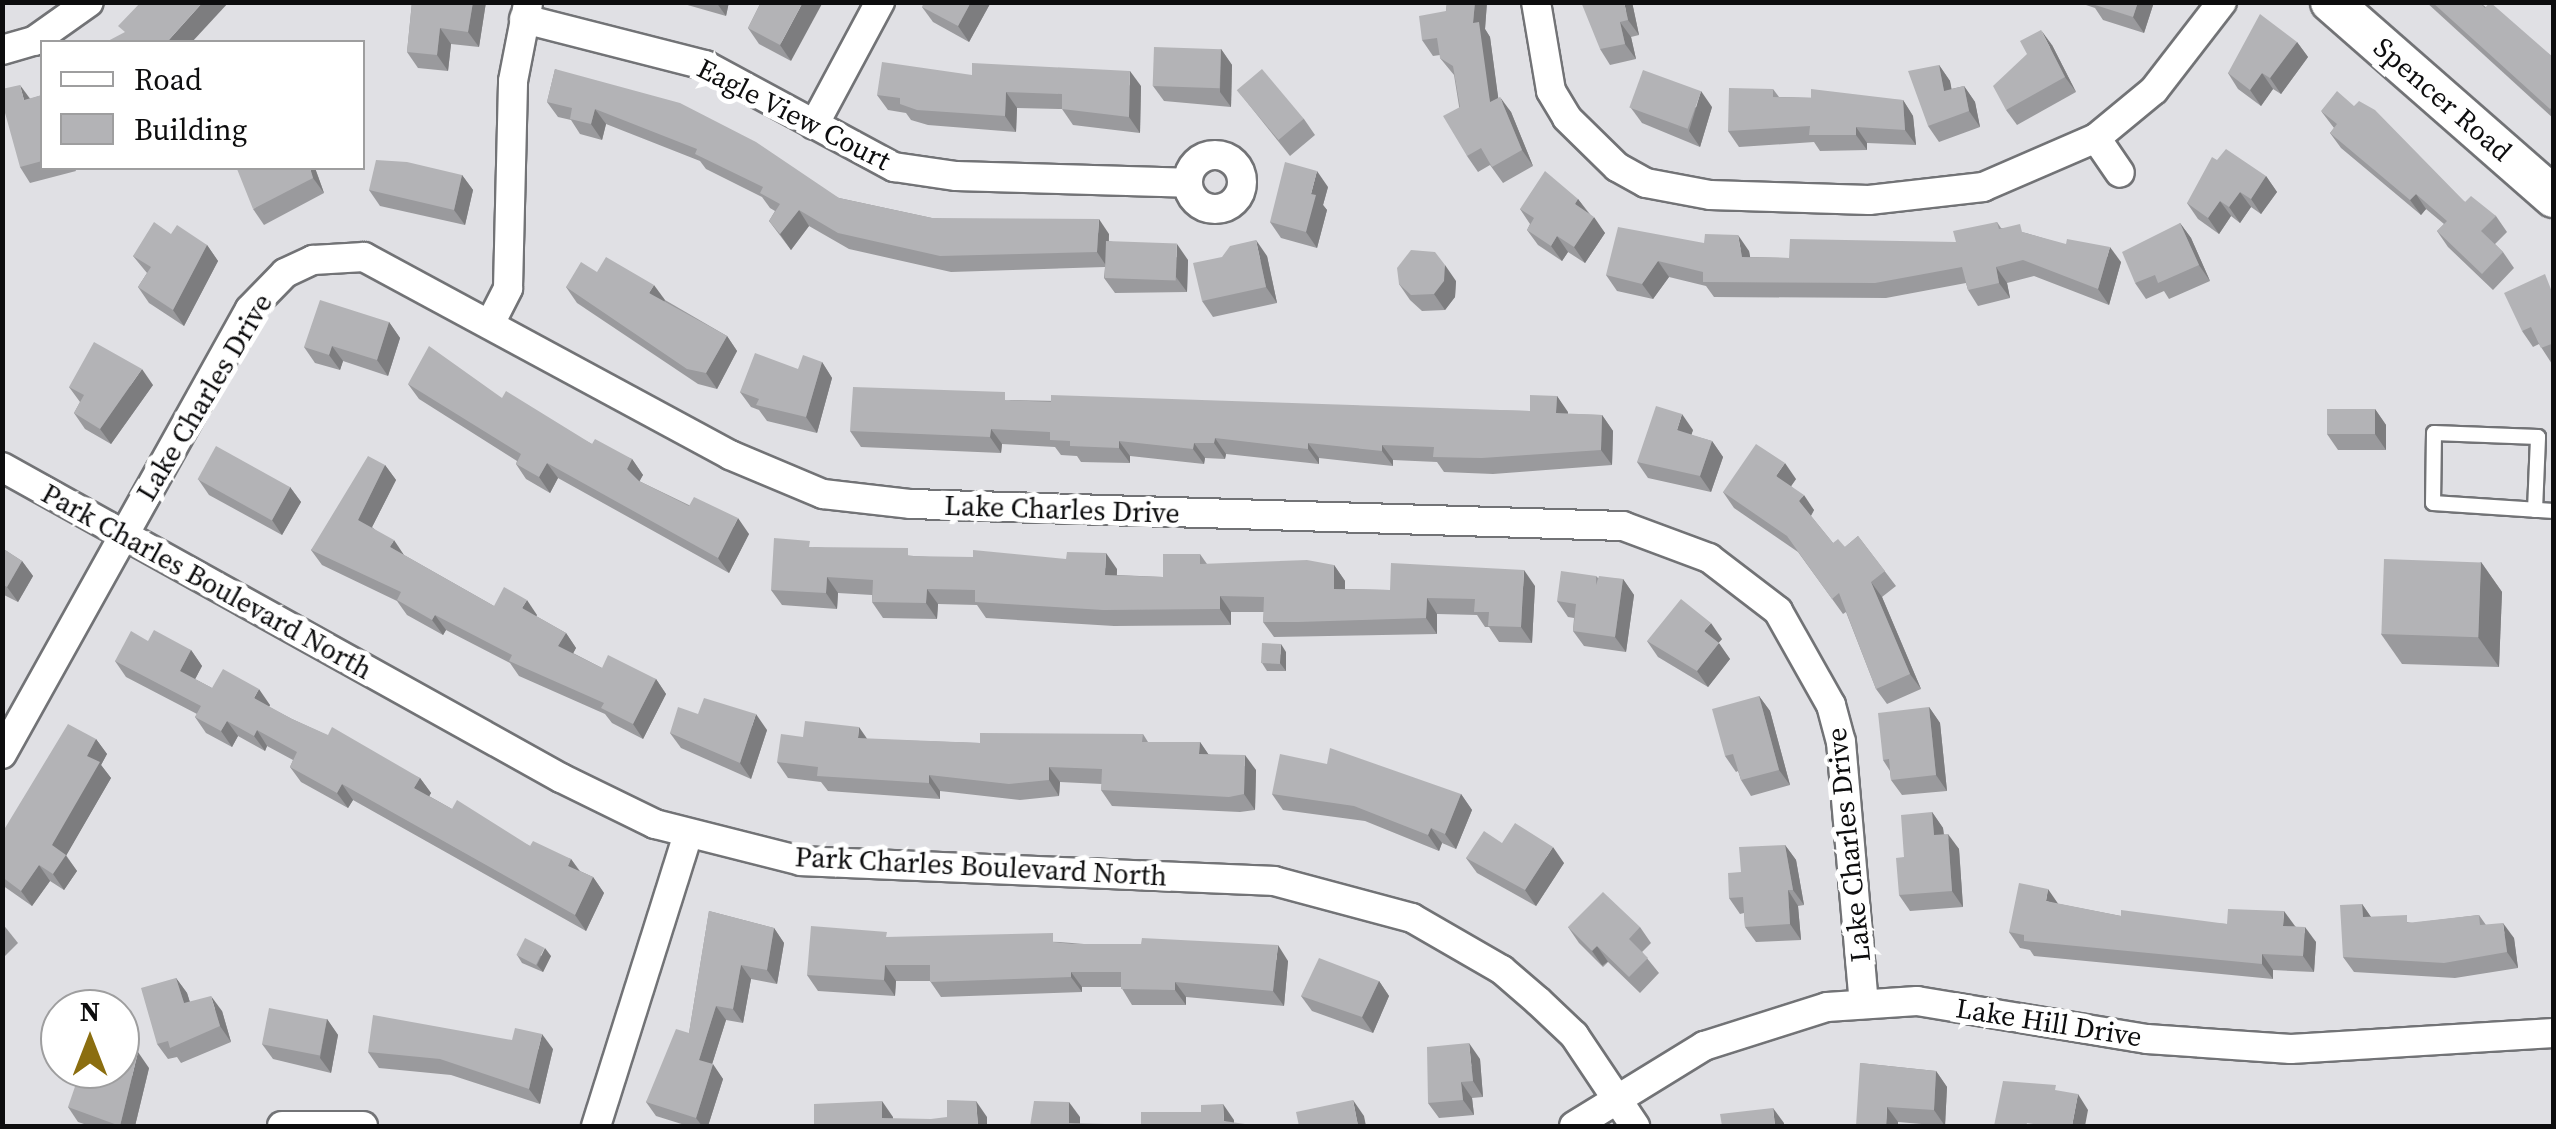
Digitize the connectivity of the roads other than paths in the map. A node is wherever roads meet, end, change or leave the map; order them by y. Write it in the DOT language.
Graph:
graph roads {
  1 [pos="89,2"];
  2 [pos="880,2"];
  3 [pos="1536,2"];
  4 [pos="2222,2"];
  5 [pos="2331,2"];
  6 [pos="526,11"];
  7 [pos="2,50"];
  8 [pos="814,125"];
  9 [pos="2096,138"];
  10 [pos="2120,173"];
  11 [pos="1187,183"];
  12 [pos="2554,197"];
  13 [pos="490,322"];
  14 [pos="2,467"];
  15 [pos="2536,510"];
  16 [pos="2554,511"];
  17 [pos="124,534"];
  18 [pos="2,754"];
  19 [pos="688,834"];
  20 [pos="1864,1004"];
  21 [pos="2554,1032"];
  22 [pos="1620,1096"];
  23 [pos="282,1126"];
  24 [pos="363,1126"];
  25 [pos="596,1126"];
  26 [pos="1574,1126"];
  27 [pos="1635,1126"];
  1 -- 7 [label="street"];
  2 -- 8 [label="street"];
  3 -- 9 [label="street"];
  4 -- 9 [label="street"];
  5 -- 12 [label="main road, Spencer Road"];
  6 -- 8 [label="street, Eagle View Court"];
  6 -- 13 [label="street"];
  8 -- 11 [label="street, Eagle View Court"];
  9 -- 10 [label="street"];
  13 -- 17 [label="street, Lake Charles Drive"];
  13 -- 20 [label="street, Lake Charles Drive"];
  14 -- 17 [label="street, Park Charles Boulevard North"];
  15 -- 15 [label="lane"];
  15 -- 16 [label="lane"];
  17 -- 18 [label="street, Lake Charles Drive"];
  17 -- 19 [label="street, Park Charles Boulevard North"];
  19 -- 22 [label="street, Park Charles Boulevard North"];
  19 -- 25 [label="street"];
  20 -- 21 [label="street, Lake Hill Drive"];
  20 -- 22 [label="street, Lake Hill Drive"];
  22 -- 26 [label="street, Lake Hill Drive"];
  22 -- 27 [label="street, Park Charles Boulevard North"];
  23 -- 24 [label="street"];
}
